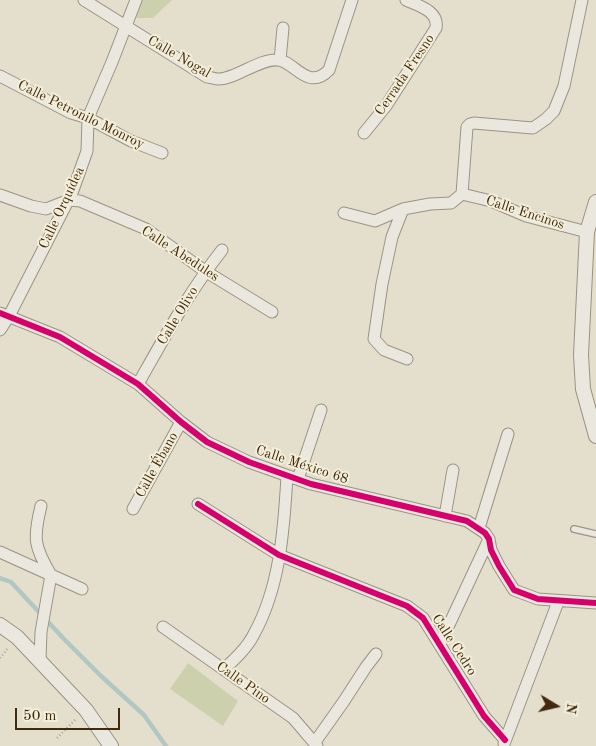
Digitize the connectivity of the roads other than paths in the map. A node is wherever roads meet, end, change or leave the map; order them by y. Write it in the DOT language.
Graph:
graph roads {
  1 [pos="84,0"];
  2 [pos="136,0"];
  3 [pos="352,0"];
  4 [pos="406,0"];
  5 [pos="582,0"];
  6 [pos="126,25"];
  7 [pos="283,28"];
  8 [pos="280,60"];
  9 [pos="0,76"];
  10 [pos="88,118"];
  11 [pos="364,133"];
  12 [pos="162,153"];
  13 [pos="462,194"];
  14 [pos="0,195"];
  15 [pos="69,200"];
  16 [pos="596,202"];
  17 [pos="404,209"];
  18 [pos="344,213"];
  19 [pos="587,232"];
  20 [pos="222,250"];
  21 [pos="205,272"];
  22 [pos="272,312"];
  23 [pos="5,314"];
  24 [pos="0,330"];
  25 [pos="406,359"];
  26 [pos="138,384"];
  27 [pos="321,410"];
  28 [pos="181,422"];
  29 [pos="508,434"];
  30 [pos="596,436"];
  31 [pos="453,470"];
  32 [pos="292,477"];
  33 [pos="198,504"];
  34 [pos="41,506"];
  35 [pos="133,509"];
  36 [pos="445,516"];
  37 [pos="479,528"];
  38 [pos="574,529"];
  39 [pos="596,534"];
  40 [pos="489,539"];
  41 [pos="0,552"];
  42 [pos="279,555"];
  43 [pos="50,579"];
  44 [pos="82,589"];
  45 [pos="558,602"];
  46 [pos="596,603"];
  47 [pos="0,625"];
  48 [pos="162,627"];
  49 [pos="440,644"];
  50 [pos="376,654"];
  51 [pos="40,660"];
  52 [pos="224,670"];
  53 [pos="504,743"];
  54 [pos="316,744"];
  55 [pos="111,746"];
  1 -- 6 [label="street, Calle Nogal"];
  2 -- 6 [label="street, Calle Orquídea"];
  3 -- 8 [label="street"];
  4 -- 11 [label="street, Cerrada Fresno"];
  5 -- 13 [label="street"];
  6 -- 8 [label="street, Calle Nogal"];
  6 -- 10 [label="street, Calle Orquídea"];
  7 -- 8 [label="street"];
  9 -- 10 [label="street, Calle Petronilo Monroy"];
  10 -- 12 [label="street, Calle Petronilo Monroy"];
  10 -- 15 [label="street, Calle Orquídea"];
  13 -- 17 [label="street"];
  13 -- 19 [label="street, Calle Encinos"];
  14 -- 15 [label="street"];
  15 -- 21 [label="street, Calle Abedules"];
  15 -- 23 [label="street, Calle Orquídea"];
  16 -- 19 [label="street"];
  17 -- 18 [label="street"];
  17 -- 25 [label="street"];
  19 -- 30 [label="street"];
  20 -- 21 [label="street, Calle Olivo"];
  21 -- 22 [label="street, Calle Abedules"];
  21 -- 26 [label="street, Calle Olivo"];
  23 -- 24 [label="street, Calle Orquídea"];
  23 -- 26 [label="street, Calle México 68"];
  26 -- 28 [label="street, Calle México 68"];
  27 -- 32 [label="street"];
  28 -- 32 [label="street, Calle México 68"];
  28 -- 35 [label="street, Calle Ébano"];
  29 -- 37 [label="street"];
  31 -- 36 [label="street"];
  32 -- 36 [label="street, Calle México 68"];
  32 -- 42 [label="street"];
  33 -- 42 [label="street, Calle Cedro"];
  34 -- 43 [label="street"];
  36 -- 37 [label="street, Calle México 68"];
  37 -- 40 [label="street, Calle México 68"];
  38 -- 39 [label="lane"];
  40 -- 45 [label="street, Calle México 68"];
  40 -- 49 [label="street"];
  41 -- 43 [label="street"];
  42 -- 49 [label="street, Calle Cedro"];
  42 -- 52 [label="street"];
  43 -- 44 [label="street"];
  43 -- 51 [label="street"];
  45 -- 46 [label="street, Calle México 68"];
  45 -- 53 [label="street"];
  47 -- 51 [label="street"];
  48 -- 52 [label="street, Calle Pino"];
  49 -- 53 [label="street, Calle Cedro"];
  50 -- 54 [label="street"];
  51 -- 55 [label="street"];
  52 -- 54 [label="street, Calle Pino"];
}
